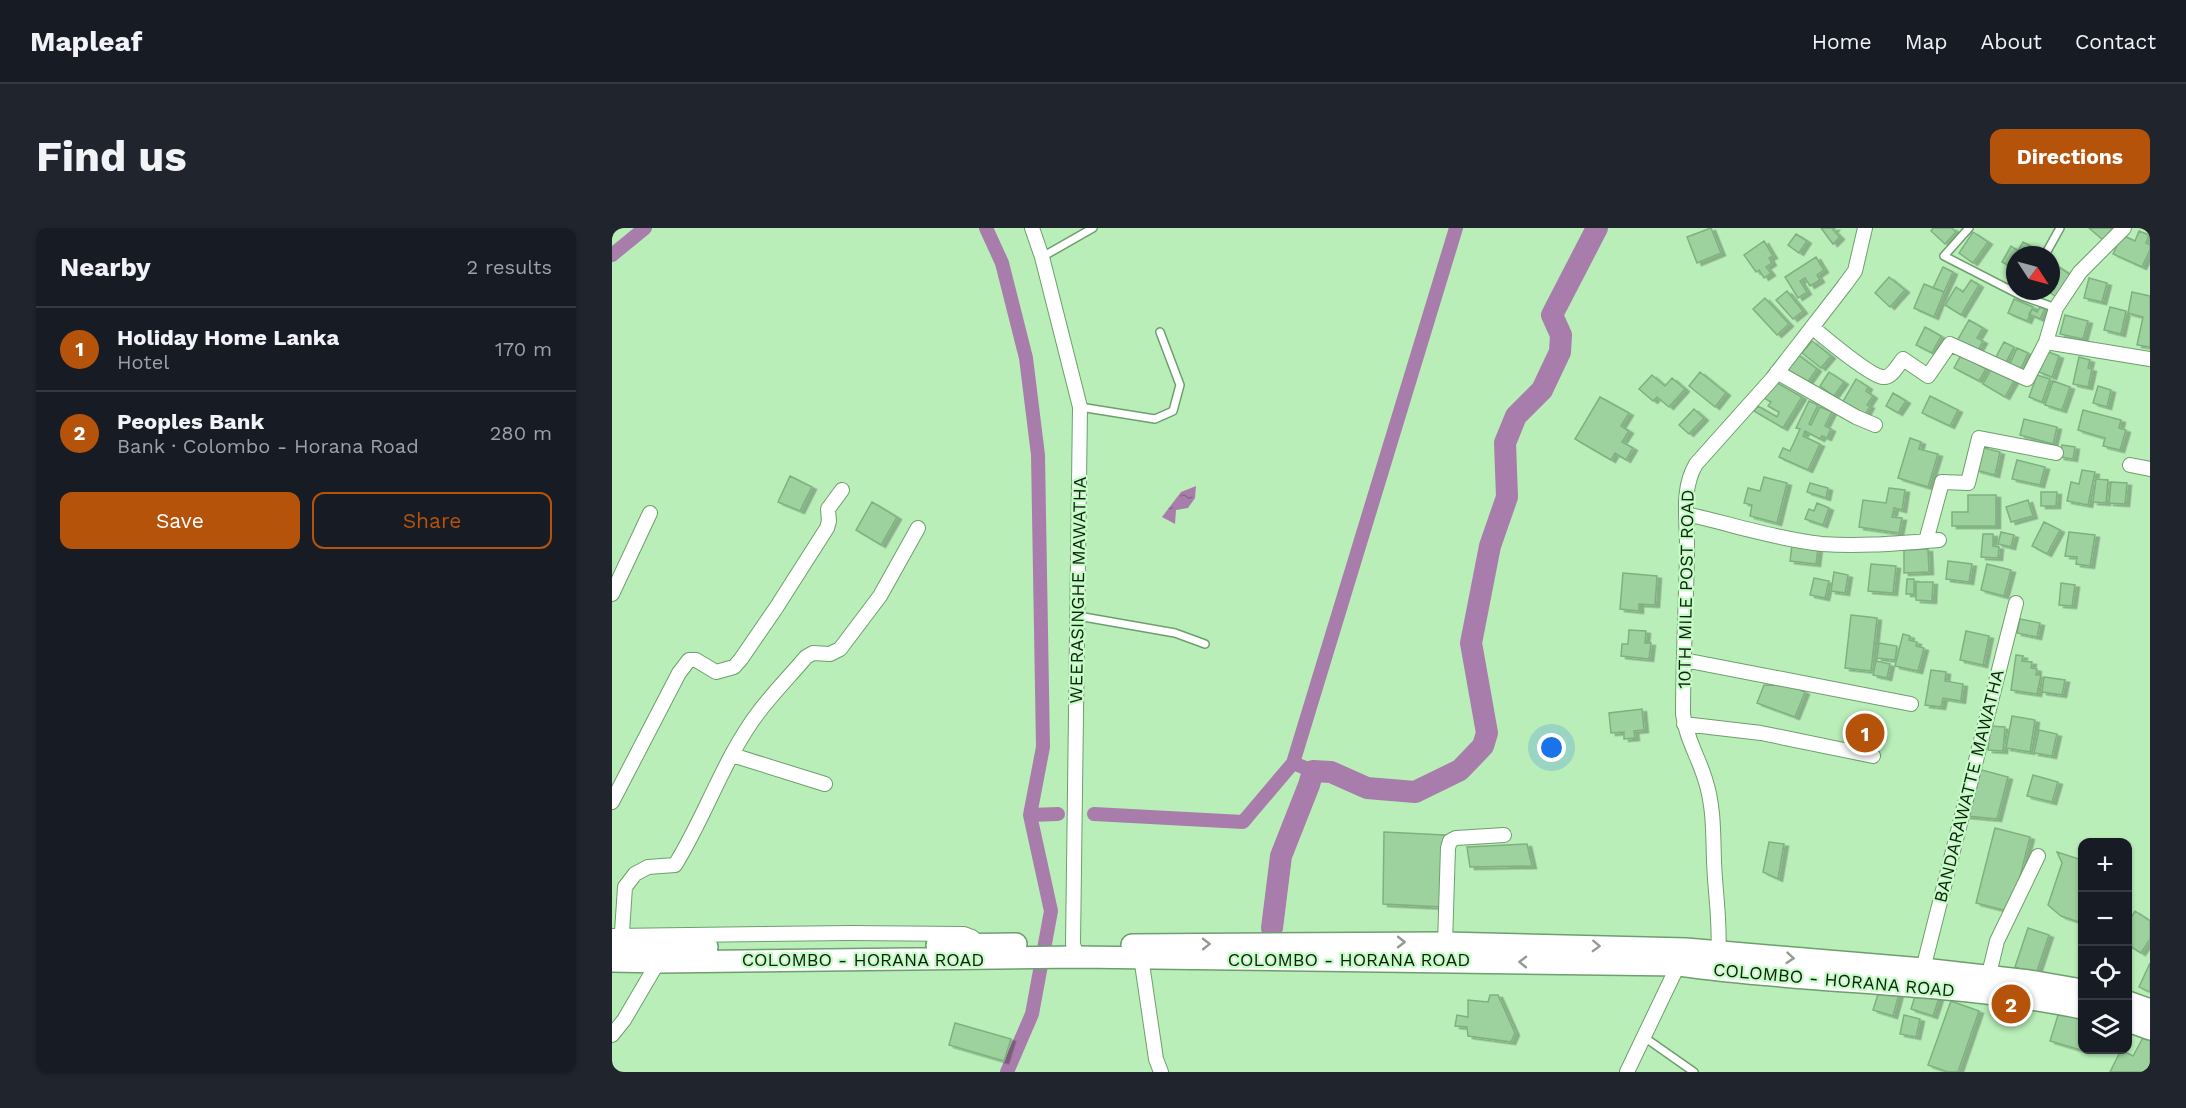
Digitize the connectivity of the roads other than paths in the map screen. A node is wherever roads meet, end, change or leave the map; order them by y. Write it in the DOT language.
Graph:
graph roads {
  1 [pos="1032,228"];
  2 [pos="1093,228"];
  3 [pos="1865,228"];
  4 [pos="1970,228"];
  5 [pos="2060,228"];
  6 [pos="2124,228"];
  7 [pos="2050,246"];
  8 [pos="1042,257"];
  9 [pos="2006,286"];
  10 [pos="2037,300"];
  11 [pos="2056,308"];
  12 [pos="1812,327"];
  13 [pos="1160,332"];
  14 [pos="2046,342"];
  15 [pos="2150,359"];
  16 [pos="1777,372"];
  17 [pos="1080,407"];
  18 [pos="1875,425"];
  19 [pos="2056,453"];
  20 [pos="2130,465"];
  21 [pos="2150,469"];
  22 [pos="842,490"];
  23 [pos="650,513"];
  24 [pos="1686,514"];
  25 [pos="918,528"];
  26 [pos="612,594"];
  27 [pos="2016,603"];
  28 [pos="1078,616"];
  29 [pos="1205,644"];
  30 [pos="1684,660"];
  31 [pos="1911,704"];
  32 [pos="1684,724"];
  33 [pos="732,755"];
  34 [pos="1873,756"];
  35 [pos="825,784"];
  36 [pos="612,802"];
  37 [pos="1504,835"];
  38 [pos="2038,856"];
  39 [pos="1445,943"];
  40 [pos="616,945"];
  41 [pos="987,949"];
  42 [pos="1069,950"];
  43 [pos="1140,952"];
  44 [pos="663,955"];
  45 [pos="1682,957"];
  46 [pos="1718,961"];
  47 [pos="1923,969"];
  48 [pos="1987,985"];
  49 [pos="2078,990"];
  50 [pos="2132,1004"];
  51 [pos="2078,1007"];
  52 [pos="2150,1010"];
  53 [pos="2132,1023"];
  54 [pos="2150,1029"];
  55 [pos="612,1035"];
  56 [pos="1644,1037"];
  57 [pos="1161,1072"];
  58 [pos="1627,1072"];
  59 [pos="1694,1072"];
  1 -- 8 [label="street, WEERASINGHE MAWATHA"];
  2 -- 8 [label="lane"];
  3 -- 12 [label="street, 10TH MILE POST ROAD"];
  4 -- 9 [label="lane"];
  5 -- 7 [label="lane"];
  6 -- 11 [label="street"];
  8 -- 17 [label="street, WEERASINGHE MAWATHA"];
  10 -- 11 [label="lane"];
  11 -- 14 [label="street"];
  12 -- 14 [label="street"];
  12 -- 16 [label="street, 10TH MILE POST ROAD"];
  13 -- 17 [label="lane"];
  14 -- 15 [label="street"];
  16 -- 18 [label="street"];
  16 -- 24 [label="street, 10TH MILE POST ROAD"];
  17 -- 28 [label="street, WEERASINGHE MAWATHA"];
  19 -- 24 [label="street"];
  20 -- 21 [label="street"];
  22 -- 36 [label="street"];
  23 -- 26 [label="street"];
  24 -- 30 [label="street, 10TH MILE POST ROAD"];
  25 -- 33 [label="street"];
  27 -- 47 [label="street, BANDARAWATTE MAWATHA"];
  28 -- 29 [label="lane"];
  28 -- 42 [label="street, WEERASINGHE MAWATHA"];
  30 -- 31 [label="street"];
  30 -- 32 [label="street, 10TH MILE POST ROAD"];
  32 -- 34 [label="street"];
  32 -- 46 [label="street, 10TH MILE POST ROAD"];
  33 -- 35 [label="street"];
  33 -- 40 [label="street"];
  37 -- 39 [label="street"];
  38 -- 48 [label="street"];
  43 -- 39 [label="main road, COLOMBO - HORANA ROAD, one-way"];
  39 -- 45 [label="main road, COLOMBO - HORANA ROAD, one-way"];
  40 -- 41 [label="street"];
  40 -- 44 [label="main road, COLOMBO - HORANA ROAD"];
  41 -- 42 [label="main road, COLOMBO - HORANA ROAD"];
  41 -- 44 [label="main road, COLOMBO - HORANA ROAD"];
  42 -- 43 [label="main road, COLOMBO - HORANA ROAD"];
  45 -- 43 [label="main road, COLOMBO - HORANA ROAD, one-way"];
  43 -- 57 [label="street"];
  44 -- 55 [label="street"];
  45 -- 46 [label="main road, COLOMBO - HORANA ROAD"];
  45 -- 56 [label="street"];
  46 -- 47 [label="main road, COLOMBO - HORANA ROAD, one-way"];
  46 -- 48 [label="main road, COLOMBO - HORANA ROAD"];
  47 -- 48 [label="main road, COLOMBO - HORANA ROAD"];
  48 -- 49 [label="main road, COLOMBO - HORANA ROAD"];
  48 -- 51 [label="main road, COLOMBO - HORANA ROAD"];
  50 -- 52 [label="main road"];
  53 -- 54 [label="main road"];
  56 -- 58 [label="street"];
  56 -- 59 [label="lane"];
}
